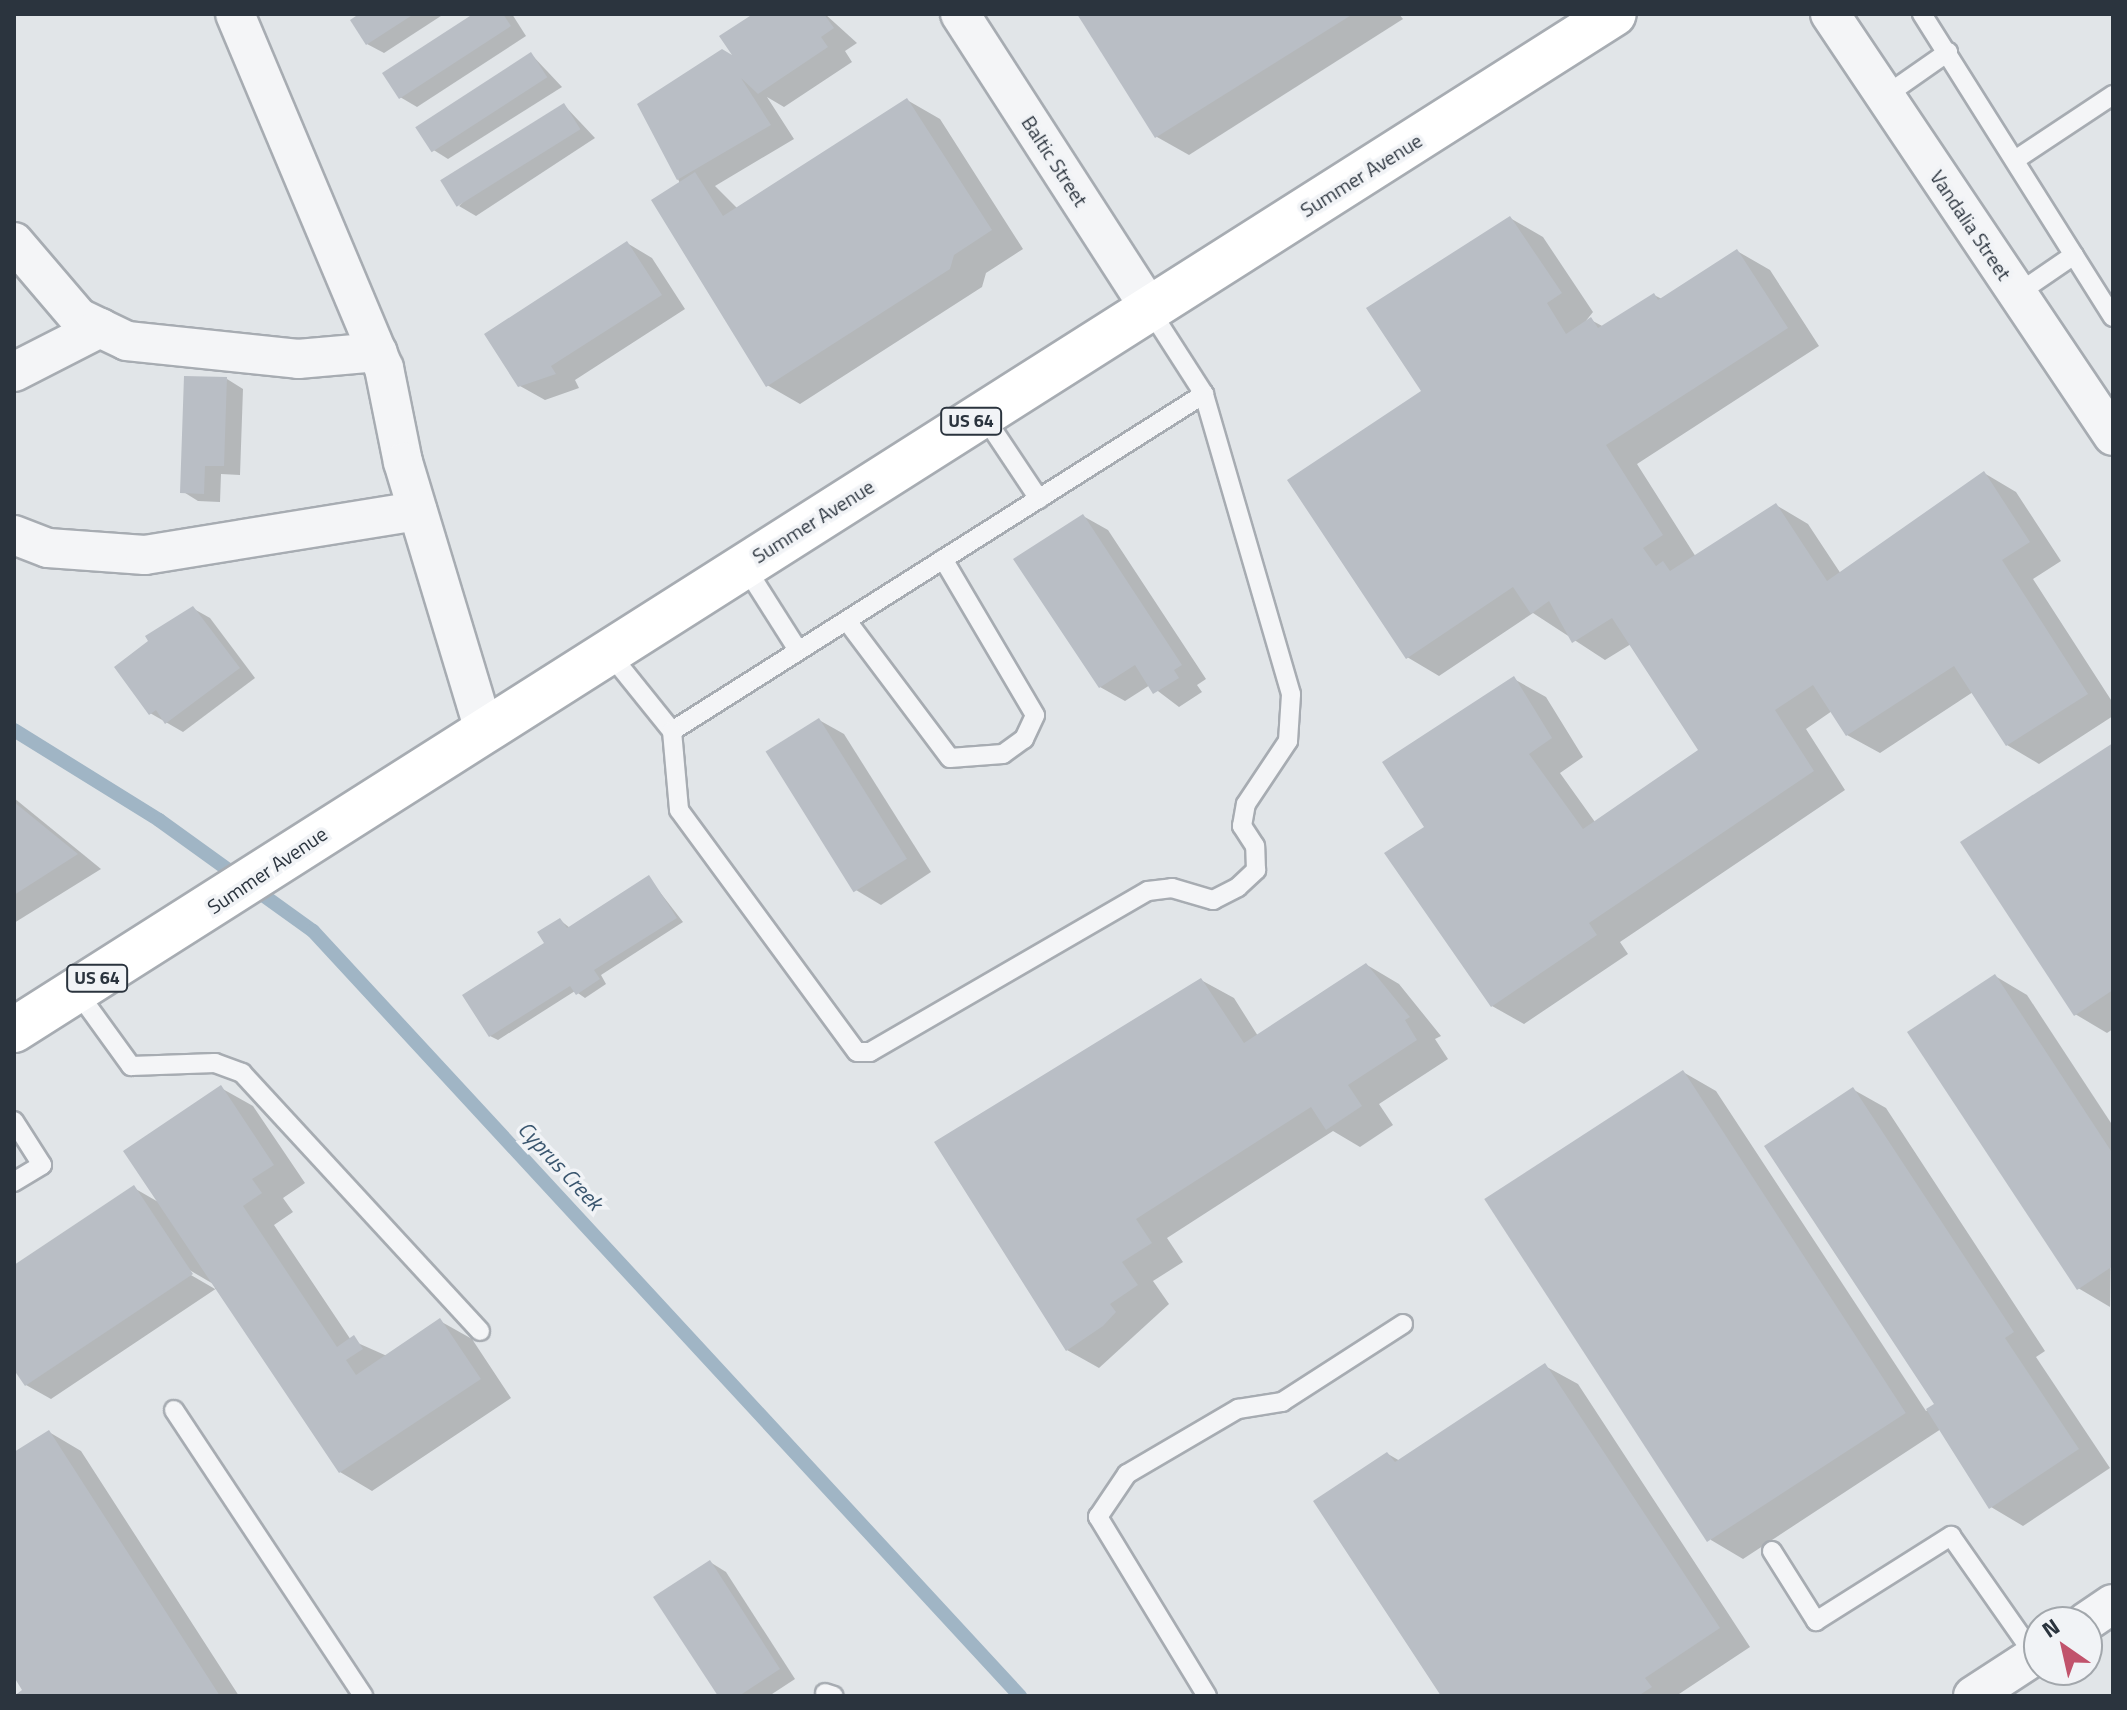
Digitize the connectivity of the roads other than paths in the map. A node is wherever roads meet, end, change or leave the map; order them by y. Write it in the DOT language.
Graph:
graph roads {
  1 [pos="235,14"];
  2 [pos="960,14"];
  3 [pos="1614,14"];
  4 [pos="1830,14"];
  5 [pos="1922,14"];
  6 [pos="1948,52"];
  7 [pos="2113,95"];
  8 [pos="1885,96"];
  9 [pos="2015,160"];
  10 [pos="14,242"];
  11 [pos="2074,255"];
  12 [pos="2017,294"];
  13 [pos="1150,309"];
  14 [pos="2113,317"];
  15 [pos="100,328"];
  16 [pos="378,352"];
  17 [pos="14,372"];
  18 [pos="1204,394"];
  19 [pos="982,414"];
  20 [pos="2113,436"];
  21 [pos="1039,499"];
  22 [pos="417,511"];
  23 [pos="14,535"];
  24 [pos="943,559"];
  25 [pos="744,565"];
  26 [pos="847,621"];
  27 [pos="798,650"];
  28 [pos="610,654"];
  29 [pos="672,731"];
  30 [pos="485,733"];
  31 [pos="76,990"];
  32 [pos="14,1030"];
  33 [pos="14,1121"];
  34 [pos="14,1182"];
  35 [pos="1403,1324"];
  36 [pos="480,1331"];
  37 [pos="174,1410"];
  38 [pos="1772,1551"];
  39 [pos="2023,1635"];
  40 [pos="2023,1663"];
  41 [pos="363,1696"];
  42 [pos="1207,1696"];
  43 [pos="1973,1696"];
  1 -- 16 [label="street"];
  2 -- 13 [label="street, Baltic Street"];
  3 -- 13 [label="main road, Summer Avenue / US 64"];
  4 -- 8 [label="street, Vandalia Street"];
  5 -- 6 [label="lane"];
  6 -- 8 [label="lane"];
  6 -- 9 [label="lane"];
  7 -- 9 [label="lane"];
  8 -- 12 [label="street, Vandalia Street"];
  9 -- 11 [label="lane"];
  10 -- 15 [label="street"];
  11 -- 12 [label="lane"];
  11 -- 14 [label="lane"];
  12 -- 20 [label="street, Vandalia Street"];
  13 -- 18 [label="lane"];
  13 -- 19 [label="main road, Summer Avenue / US 64"];
  15 -- 16 [label="street"];
  15 -- 17 [label="street"];
  16 -- 22 [label="street"];
  18 -- 21 [label="lane"];
  18 -- 29 [label="lane"];
  19 -- 21 [label="lane"];
  19 -- 25 [label="main road, Summer Avenue / US 64"];
  21 -- 24 [label="lane"];
  22 -- 23 [label="street"];
  22 -- 30 [label="street"];
  24 -- 26 [label="lane"];
  24 -- 26 [label="lane"];
  25 -- 27 [label="lane"];
  25 -- 28 [label="main road, Summer Avenue / US 64"];
  26 -- 27 [label="lane"];
  27 -- 29 [label="lane"];
  28 -- 29 [label="lane"];
  28 -- 30 [label="main road, Summer Avenue / US 64"];
  30 -- 31 [label="main road, Summer Avenue / US 64"];
  31 -- 32 [label="main road, Summer Avenue / US 64"];
  31 -- 36 [label="lane"];
  33 -- 34 [label="lane"];
  35 -- 42 [label="lane"];
  37 -- 41 [label="lane"];
  38 -- 39 [label="lane"];
  40 -- 43 [label="street"];
}
